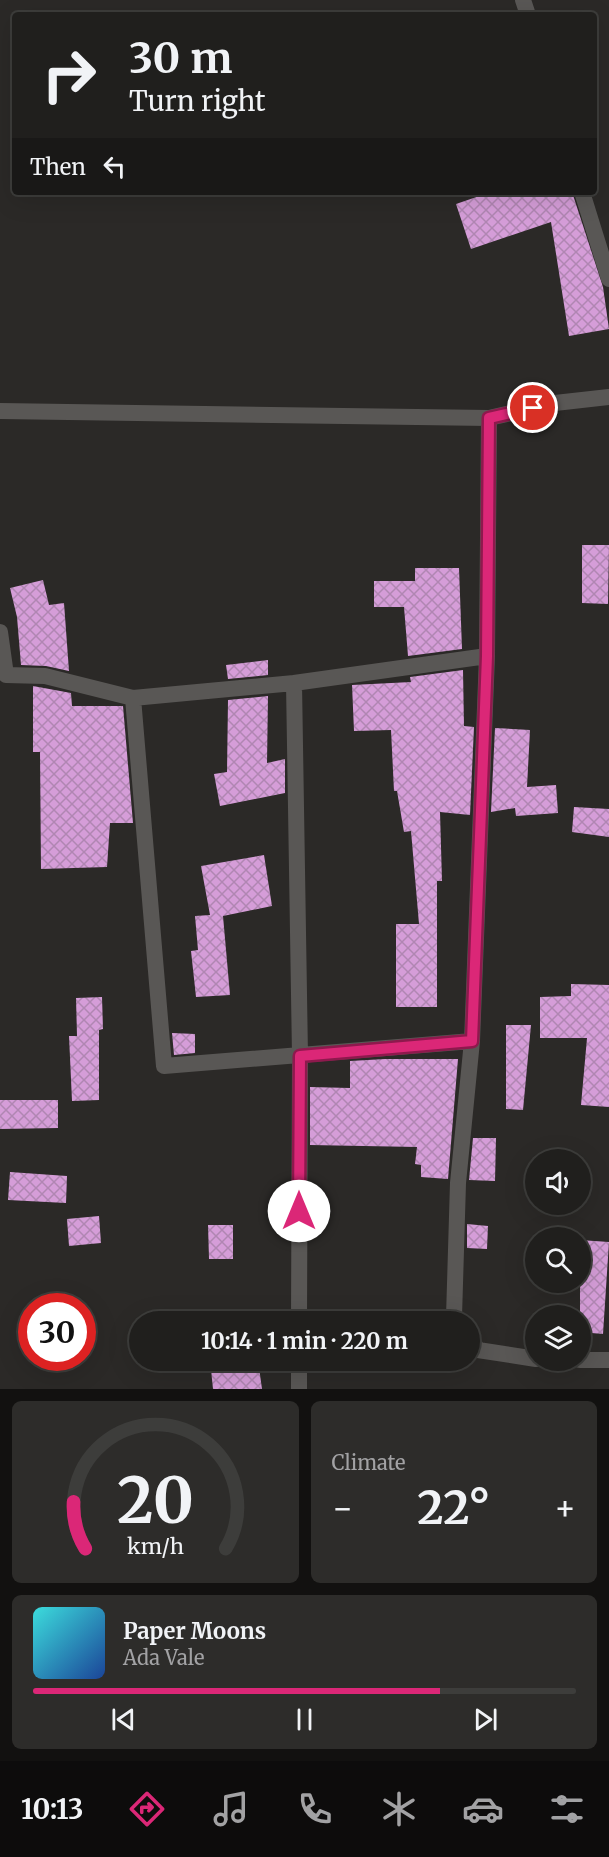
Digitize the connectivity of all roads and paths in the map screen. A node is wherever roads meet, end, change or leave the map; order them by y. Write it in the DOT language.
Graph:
graph roads {
  1 [pos="583,195"];
  2 [pos="609,279"];
  3 [pos="609,398"];
  4 [pos="0,411"];
  5 [pos="489,418"];
  6 [pos="0,632"];
  7 [pos="487,656"];
  8 [pos="294,683"];
  9 [pos="134,698"];
  10 [pos="472,1041"];
  11 [pos="300,1056"];
  12 [pos="299,1311"];
  13 [pos="454,1311"];
  14 [pos="480,1350"];
  15 [pos="525,1357"];
  16 [pos="591,1360"];
  17 [pos="609,1360"];
  18 [pos="299,1371"];
  19 [pos="299,1389"];
  1 -- 2 [label="street"];
  3 -- 5 [label="street"];
  4 -- 5 [label="street"];
  5 -- 7 [label="street"];
  6 -- 9 [label="street"];
  7 -- 8 [label="street"];
  7 -- 10 [label="street"];
  8 -- 9 [label="street"];
  8 -- 11 [label="street"];
  9 -- 11 [label="street"];
  10 -- 11 [label="street"];
  10 -- 13 [label="street"];
  11 -- 12 [label="street"];
  14 -- 15 [label="street"];
  16 -- 17 [label="street"];
  18 -- 19 [label="street"];
}
